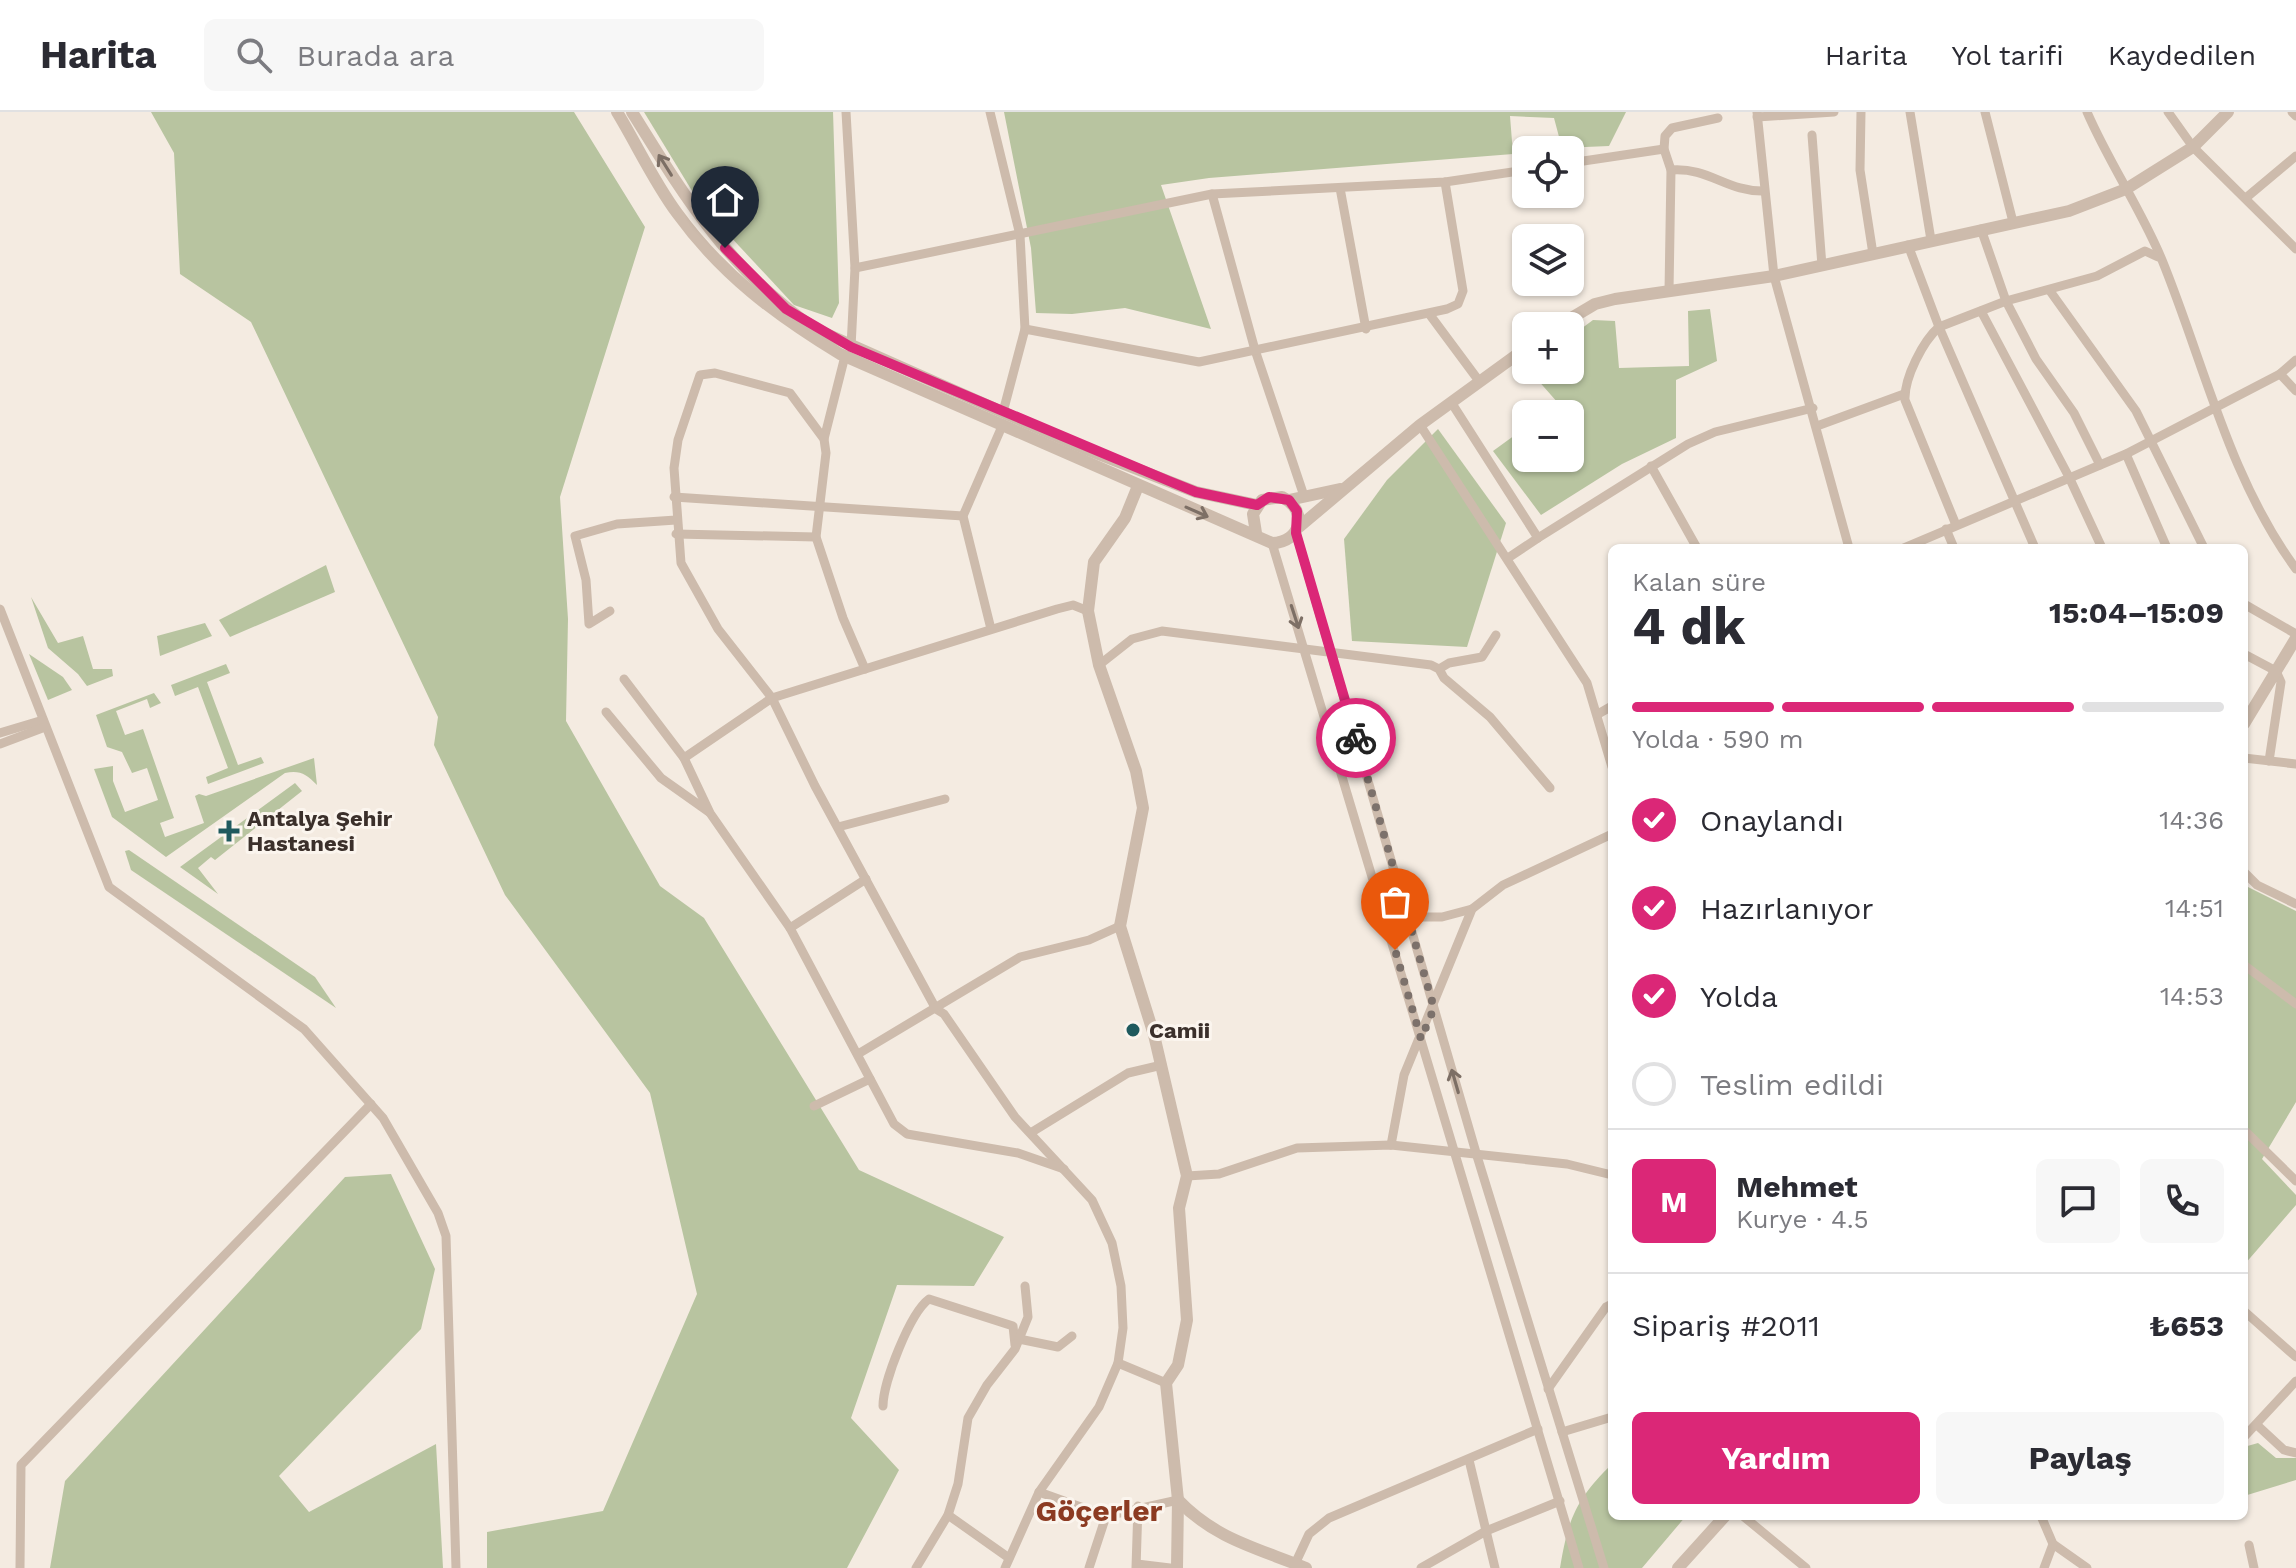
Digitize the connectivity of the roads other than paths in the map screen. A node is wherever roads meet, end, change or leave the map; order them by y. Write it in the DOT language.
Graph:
graph roads {
  1 [pos="617,112"];
  2 [pos="632,112"];
  3 [pos="846,112"];
  4 [pos="990,112"];
  5 [pos="1834,112"];
  6 [pos="1861,112"];
  7 [pos="1910,112"];
  8 [pos="1985,112"];
  9 [pos="2087,112"];
  10 [pos="2168,112"];
  11 [pos="2228,112"];
  12 [pos="1757,114"];
  13 [pos="1718,118"];
  14 [pos="1812,135"];
  15 [pos="2193,147"];
  16 [pos="1664,149"];
  17 [pos="2296,156"];
  18 [pos="1584,161"];
  19 [pos="1671,170"];
  20 [pos="1512,172"];
  21 [pos="1445,182"];
  22 [pos="1340,188"];
  23 [pos="2126,189"];
  24 [pos="1764,191"];
  25 [pos="1212,194"];
  26 [pos="2247,197"];
  27 [pos="2013,222"];
  28 [pos="1981,229"];
  29 [pos="1020,235"];
  30 [pos="1931,240"];
  31 [pos="1908,245"];
  32 [pos="2296,249"];
  33 [pos="1873,254"];
  34 [pos="2161,259"];
  35 [pos="1822,266"];
  36 [pos="855,268"];
  37 [pos="1774,276"];
  38 [pos="1669,291"];
  39 [pos="2050,291"];
  40 [pos="2006,301"];
  41 [pos="1981,311"];
  42 [pos="1582,312"];
  43 [pos="1430,315"];
  44 [pos="1939,327"];
  45 [pos="1025,329"];
  46 [pos="1366,329"];
  47 [pos="1255,350"];
  48 [pos="848,352"];
  49 [pos="1512,358"];
  50 [pos="2296,360"];
  51 [pos="2280,374"];
  52 [pos="1479,381"];
  53 [pos="2296,391"];
  54 [pos="1904,394"];
  55 [pos="1451,402"];
  56 [pos="2214,406"];
  57 [pos="1813,408"];
  58 [pos="1003,418"];
  59 [pos="1420,425"];
  60 [pos="1817,426"];
  61 [pos="824,439"];
  62 [pos="2154,440"];
  63 [pos="2126,454"];
  64 [pos="2100,465"];
  65 [pos="1651,466"];
  66 [pos="2069,477"];
  67 [pos="1138,486"];
  68 [pos="1343,489"];
  69 [pos="1304,496"];
  70 [pos="674,497"];
  71 [pos="2017,499"];
  72 [pos="1289,500"];
  73 [pos="1257,505"];
  74 [pos="817,506"];
  75 [pos="963,516"];
  76 [pos="676,520"];
  77 [pos="1951,527"];
  78 [pos="1297,530"];
  79 [pos="1256,533"];
  80 [pos="676,534"];
  81 [pos="816,537"];
  82 [pos="1538,538"];
  83 [pos="1272,543"];
  84 [pos="1695,544"];
  85 [pos="1848,544"];
  86 [pos="1913,544"];
  87 [pos="1953,544"];
  88 [pos="2034,544"];
  89 [pos="2100,544"];
  90 [pos="2165,544"];
  91 [pos="2202,544"];
  92 [pos="1508,558"];
  93 [pos="2296,569"];
  94 [pos="2248,606"];
  95 [pos="0,609"];
  96 [pos="610,611"];
  97 [pos="1088,611"];
  98 [pos="991,629"];
  99 [pos="1496,635"];
  100 [pos="2296,636"];
  101 [pos="1306,652"];
  102 [pos="1332,655"];
  103 [pos="2248,656"];
  104 [pos="1099,665"];
  105 [pos="865,669"];
  106 [pos="1439,669"];
  107 [pos="2276,671"];
  108 [pos="624,679"];
  109 [pos="772,698"];
  110 [pos="1608,708"];
  111 [pos="606,712"];
  112 [pos="1598,714"];
  113 [pos="2248,717"];
  114 [pos="44,723"];
  115 [pos="0,733"];
  116 [pos="0,744"];
  117 [pos="1608,752"];
  118 [pos="684,758"];
  119 [pos="2248,758"];
  120 [pos="2269,761"];
  121 [pos="2296,764"];
  122 [pos="1550,788"];
  123 [pos="945,799"];
  124 [pos="710,813"];
  125 [pos="838,827"];
  126 [pos="1608,836"];
  127 [pos="2248,876"];
  128 [pos="866,879"];
  129 [pos="2296,904"];
  130 [pos="1472,909"];
  131 [pos="1408,917"];
  132 [pos="1120,926"];
  133 [pos="790,928"];
  134 [pos="2248,968"];
  135 [pos="2296,1004"];
  136 [pos="1434,1008"];
  137 [pos="936,1009"];
  138 [pos="1421,1039"];
  139 [pos="858,1054"];
  140 [pos="1162,1065"];
  141 [pos="870,1079"];
  142 [pos="371,1104"];
  143 [pos="814,1106"];
  144 [pos="1032,1132"];
  145 [pos="2248,1134"];
  146 [pos="1391,1145"];
  147 [pos="1457,1154"];
  148 [pos="1477,1156"];
  149 [pos="1067,1170"];
  150 [pos="1608,1174"];
  151 [pos="1187,1176"];
  152 [pos="2296,1181"];
  153 [pos="1025,1286"];
  154 [pos="1608,1306"];
  155 [pos="2248,1315"];
  156 [pos="1072,1336"];
  157 [pos="1017,1344"];
  158 [pos="2296,1357"];
  159 [pos="1118,1363"];
  160 [pos="2296,1381"];
  161 [pos="1166,1383"];
  162 [pos="1548,1389"];
  163 [pos="883,1406"];
  164 [pos="1608,1418"];
  165 [pos="2257,1425"];
  166 [pos="1538,1429"];
  167 [pos="1562,1432"];
  168 [pos="2248,1433"];
  169 [pos="2296,1453"];
  170 [pos="1469,1460"];
  171 [pos="1039,1492"];
  172 [pos="1178,1500"];
  173 [pos="1560,1501"];
  174 [pos="1138,1506"];
  175 [pos="948,1515"];
  176 [pos="1106,1516"];
  177 [pos="1721,1520"];
  178 [pos="1748,1520"];
  179 [pos="2043,1520"];
  180 [pos="1486,1531"];
  181 [pos="2053,1544"];
  182 [pos="2249,1545"];
  183 [pos="1007,1563"];
  184 [pos="1136,1566"];
  185 [pos="1300,1566"];
  186 [pos="20,1568"];
  187 [pos="456,1568"];
  188 [pos="916,1568"];
  189 [pos="1089,1568"];
  190 [pos="1170,1568"];
  191 [pos="1177,1568"];
  192 [pos="1421,1568"];
  193 [pos="1495,1568"];
  194 [pos="1579,1568"];
  195 [pos="1604,1568"];
  196 [pos="1678,1568"];
  197 [pos="1806,1568"];
  198 [pos="2044,1568"];
  199 [pos="2087,1568"];
  200 [pos="2254,1568"];
  1 -- 48 [label="street"];
  48 -- 2 [label="street, one-way"];
  3 -- 36 [label="street"];
  4 -- 29 [label="street"];
  5 -- 12 [label="street"];
  6 -- 33 [label="street"];
  7 -- 30 [label="street"];
  8 -- 27 [label="street"];
  9 -- 23 [label="street"];
  10 -- 15 [label="street"];
  11 -- 15 [label="street"];
  12 -- 24 [label="street"];
  13 -- 16 [label="street"];
  14 -- 35 [label="street"];
  15 -- 23 [label="street"];
  15 -- 26 [label="street"];
  16 -- 18 [label="street"];
  16 -- 19 [label="street"];
  17 -- 26 [label="street"];
  19 -- 24 [label="street"];
  19 -- 38 [label="street"];
  20 -- 21 [label="street"];
  21 -- 22 [label="street"];
  21 -- 43 [label="street"];
  22 -- 25 [label="street"];
  22 -- 46 [label="street"];
  23 -- 27 [label="street"];
  23 -- 34 [label="street"];
  24 -- 37 [label="street"];
  25 -- 29 [label="street"];
  25 -- 47 [label="street"];
  26 -- 32 [label="street"];
  27 -- 28 [label="street"];
  28 -- 30 [label="street"];
  28 -- 40 [label="street"];
  29 -- 36 [label="street"];
  29 -- 45 [label="street"];
  30 -- 31 [label="street"];
  31 -- 33 [label="street"];
  31 -- 44 [label="street"];
  33 -- 35 [label="street"];
  34 -- 39 [label="street"];
  34 -- 56 [label="street"];
  35 -- 37 [label="street"];
  36 -- 48 [label="street"];
  37 -- 38 [label="street"];
  37 -- 57 [label="street"];
  38 -- 42 [label="street"];
  39 -- 40 [label="street"];
  39 -- 62 [label="street"];
  40 -- 41 [label="street"];
  40 -- 64 [label="street"];
  41 -- 44 [label="street"];
  41 -- 66 [label="street"];
  43 -- 46 [label="street"];
  43 -- 52 [label="street"];
  44 -- 54 [label="street"];
  44 -- 71 [label="street"];
  45 -- 47 [label="street"];
  45 -- 58 [label="street"];
  46 -- 47 [label="street"];
  47 -- 69 [label="street"];
  48 -- 58 [label="street"];
  48 -- 61 [label="street"];
  49 -- 52 [label="street"];
  50 -- 51 [label="street"];
  51 -- 53 [label="street"];
  51 -- 56 [label="street"];
  52 -- 55 [label="street"];
  54 -- 60 [label="street"];
  54 -- 77 [label="street"];
  55 -- 59 [label="street"];
  55 -- 82 [label="street"];
  56 -- 62 [label="street"];
  56 -- 93 [label="street"];
  57 -- 60 [label="street"];
  57 -- 65 [label="street"];
  58 -- 67 [label="street"];
  58 -- 73 [label="street"];
  58 -- 75 [label="street"];
  59 -- 68 [label="street"];
  59 -- 92 [label="street"];
  60 -- 85 [label="street"];
  61 -- 70 [label="street"];
  61 -- 74 [label="street"];
  62 -- 63 [label="street"];
  62 -- 91 [label="street"];
  63 -- 64 [label="street"];
  63 -- 90 [label="street"];
  64 -- 66 [label="street"];
  65 -- 82 [label="street"];
  65 -- 84 [label="street"];
  66 -- 71 [label="street"];
  66 -- 89 [label="street"];
  67 -- 79 [label="street, one-way"];
  67 -- 97 [label="street"];
  68 -- 69 [label="street"];
  68 -- 78 [label="street"];
  69 -- 72 [label="street"];
  70 -- 74 [label="street"];
  70 -- 76 [label="street"];
  71 -- 77 [label="street"];
  71 -- 88 [label="street"];
  72 -- 73 [label="street"];
  72 -- 78 [label="street"];
  73 -- 79 [label="street"];
  74 -- 75 [label="street"];
  74 -- 81 [label="street"];
  75 -- 98 [label="street"];
  76 -- 80 [label="street"];
  76 -- 96 [label="street"];
  77 -- 86 [label="street"];
  77 -- 87 [label="street"];
  78 -- 83 [label="street"];
  78 -- 102 [label="street"];
  79 -- 83 [label="street"];
  80 -- 81 [label="street"];
  80 -- 109 [label="street"];
  81 -- 105 [label="street"];
  82 -- 92 [label="street"];
  83 -- 101 [label="street, one-way"];
  92 -- 112 [label="street"];
  94 -- 100 [label="street"];
  95 -- 114 [label="street"];
  97 -- 98 [label="street"];
  97 -- 104 [label="street"];
  98 -- 105 [label="street"];
  99 -- 106 [label="street"];
  100 -- 107 [label="street"];
  101 -- 102 [label="street"];
  101 -- 104 [label="street"];
  101 -- 138 [label="street"];
  102 -- 106 [label="street"];
  102 -- 131 [label="street"];
  103 -- 107 [label="street"];
  104 -- 132 [label="street"];
  105 -- 109 [label="street"];
  106 -- 122 [label="street"];
  107 -- 113 [label="street"];
  107 -- 120 [label="street"];
  108 -- 118 [label="street"];
  109 -- 118 [label="street"];
  109 -- 125 [label="street"];
  110 -- 112 [label="street"];
  111 -- 124 [label="street"];
  112 -- 117 [label="street"];
  114 -- 115 [label="street"];
  114 -- 116 [label="street"];
  114 -- 142 [label="street"];
  118 -- 124 [label="street"];
  119 -- 120 [label="street"];
  120 -- 121 [label="street"];
  123 -- 125 [label="street"];
  124 -- 133 [label="street"];
  125 -- 128 [label="street"];
  126 -- 130 [label="street"];
  127 -- 129 [label="street"];
  128 -- 133 [label="street"];
  128 -- 137 [label="street"];
  130 -- 131 [label="street"];
  130 -- 136 [label="street"];
  131 -- 136 [label="street"];
  132 -- 137 [label="street"];
  132 -- 140 [label="street"];
  133 -- 139 [label="street"];
  134 -- 135 [label="street"];
  136 -- 138 [label="street"];
  148 -- 136 [label="street, one-way"];
  137 -- 139 [label="street"];
  137 -- 144 [label="street"];
  138 -- 146 [label="street"];
  138 -- 147 [label="street"];
  139 -- 141 [label="street"];
  140 -- 144 [label="street"];
  140 -- 151 [label="street"];
  141 -- 143 [label="street"];
  141 -- 149 [label="street"];
  142 -- 186 [label="street"];
  142 -- 187 [label="street"];
  144 -- 149 [label="street"];
  145 -- 152 [label="street"];
  146 -- 147 [label="street"];
  146 -- 151 [label="street"];
  147 -- 148 [label="street"];
  147 -- 166 [label="street"];
  148 -- 150 [label="street"];
  148 -- 162 [label="street"];
  149 -- 159 [label="street"];
  151 -- 161 [label="street"];
  153 -- 157 [label="street"];
  154 -- 162 [label="street"];
  155 -- 158 [label="street"];
  156 -- 157 [label="street"];
  157 -- 163 [label="street"];
  157 -- 175 [label="street"];
  159 -- 161 [label="street"];
  159 -- 171 [label="street"];
  160 -- 165 [label="street"];
  161 -- 172 [label="street"];
  162 -- 167 [label="street"];
  164 -- 167 [label="street"];
  165 -- 168 [label="street"];
  165 -- 169 [label="street"];
  166 -- 170 [label="street"];
  166 -- 173 [label="street"];
  167 -- 195 [label="street"];
  170 -- 180 [label="street"];
  170 -- 185 [label="street"];
  171 -- 176 [label="street"];
  171 -- 183 [label="street"];
  172 -- 174 [label="street"];
  172 -- 185 [label="street"];
  172 -- 191 [label="street"];
  173 -- 180 [label="street"];
  173 -- 194 [label="street"];
  174 -- 176 [label="street"];
  174 -- 184 [label="street"];
  175 -- 183 [label="street"];
  175 -- 188 [label="street"];
  176 -- 189 [label="street"];
  177 -- 196 [label="street"];
  178 -- 197 [label="street"];
  179 -- 181 [label="street"];
  180 -- 192 [label="street"];
  180 -- 193 [label="street"];
  181 -- 198 [label="street"];
  181 -- 199 [label="street"];
  182 -- 200 [label="street"];
  184 -- 190 [label="street"];
}
